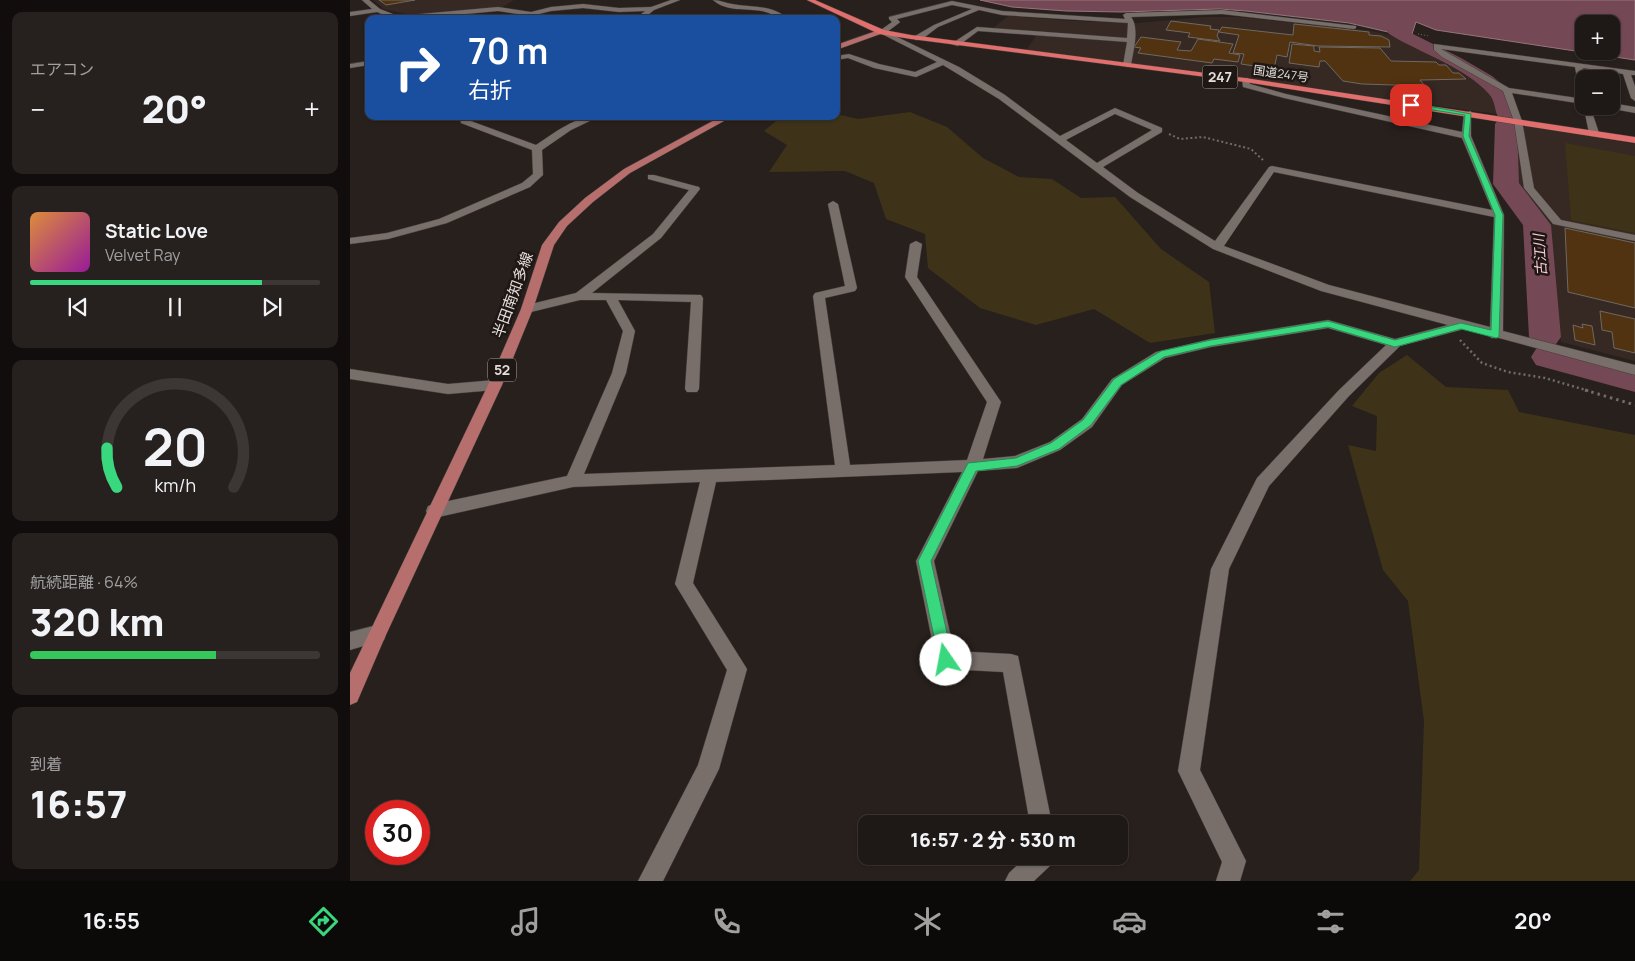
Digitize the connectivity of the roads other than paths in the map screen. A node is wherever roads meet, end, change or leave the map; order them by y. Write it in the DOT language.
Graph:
graph roads {
  1 [pos="365,0"];
  2 [pos="677,0"];
  3 [pos="716,0"];
  4 [pos="810,0"];
  5 [pos="925,2"];
  6 [pos="939,5"];
  7 [pos="652,9"];
  8 [pos="977,9"];
  9 [pos="378,10"];
  10 [pos="350,14"];
  11 [pos="391,15"];
  12 [pos="432,15"];
  13 [pos="644,15"];
  14 [pos="777,15"];
  15 [pos="1131,21"];
  16 [pos="1354,27"];
  17 [pos="882,32"];
  18 [pos="918,38"];
  19 [pos="1132,40"];
  20 [pos="955,44"];
  21 [pos="840,47"];
  22 [pos="840,57"];
  23 [pos="942,63"];
  24 [pos="365,64"];
  25 [pos="1127,65"];
  26 [pos="1578,65"];
  27 [pos="350,66"];
  28 [pos="1579,70"];
  29 [pos="1631,73"];
  30 [pos="1245,80"];
  31 [pos="1507,90"];
  32 [pos="1635,98"];
  33 [pos="1575,101"];
  34 [pos="1620,108"];
  35 [pos="1635,110"];
  36 [pos="1468,114"];
  37 [pos="1589,115"];
  38 [pos="464,120"];
  39 [pos="587,120"];
  40 [pos="722,120"];
  41 [pos="1518,121"];
  42 [pos="1594,134"];
  43 [pos="1466,136"];
  44 [pos="1059,140"];
  45 [pos="1635,140"];
  46 [pos="537,149"];
  47 [pos="1096,167"];
  48 [pos="651,177"];
  49 [pos="833,204"];
  50 [pos="1499,215"];
  51 [pos="1635,238"];
  52 [pos="350,241"];
  53 [pos="916,244"];
  54 [pos="1217,247"];
  55 [pos="580,296"];
  56 [pos="610,297"];
  57 [pos="527,309"];
  58 [pos="1455,327"];
  59 [pos="1496,335"];
  60 [pos="1395,343"];
  61 [pos="1635,370"];
  62 [pos="350,374"];
  63 [pos="495,385"];
  64 [pos="692,389"];
  65 [pos="972,466"];
  66 [pos="843,470"];
  67 [pos="709,476"];
  68 [pos="573,481"];
  69 [pos="434,512"];
  70 [pos="377,634"];
  71 [pos="350,640"];
  72 [pos="350,695"];
  73 [pos="1039,815"];
  74 [pos="1035,865"];
  75 [pos="650,881"];
  76 [pos="1018,881"];
  77 [pos="1228,881"];
  1 -- 9 [label="street"];
  2 -- 7 [label="street"];
  3 -- 14 [label="street"];
  4 -- 17 [label="highway, 国道247号 / 247"];
  5 -- 6 [label="street"];
  6 -- 8 [label="street"];
  6 -- 17 [label="street"];
  7 -- 12 [label="street"];
  7 -- 13 [label="street"];
  8 -- 15 [label="street"];
  8 -- 18 [label="street"];
  9 -- 10 [label="street"];
  9 -- 11 [label="street"];
  15 -- 16 [label="street"];
  15 -- 19 [label="street"];
  17 -- 18 [label="highway, 国道247号 / 247"];
  17 -- 21 [label="main road"];
  17 -- 23 [label="street"];
  18 -- 20 [label="highway, 国道247号 / 247"];
  19 -- 20 [label="street"];
  19 -- 25 [label="street"];
  20 -- 25 [label="highway, 国道247号 / 247"];
  22 -- 23 [label="street"];
  23 -- 44 [label="street"];
  24 -- 27 [label="street"];
  25 -- 30 [label="highway, 国道247号 / 247"];
  26 -- 28 [label="street"];
  26 -- 29 [label="street"];
  26 -- 31 [label="street"];
  29 -- 32 [label="street"];
  30 -- 36 [label="highway, 国道247号 / 247"];
  30 -- 43 [label="street"];
  31 -- 33 [label="street"];
  31 -- 41 [label="street"];
  34 -- 35 [label="street"];
  36 -- 41 [label="highway, 国道247号 / 247"];
  36 -- 43 [label="street"];
  37 -- 42 [label="street"];
  38 -- 46 [label="street"];
  39 -- 46 [label="street"];
  40 -- 57 [label="main road, 半田南知多線 / 52"];
  41 -- 42 [label="highway, 国道247号 / 247"];
  41 -- 51 [label="street"];
  42 -- 45 [label="highway, 国道247号 / 247"];
  43 -- 50 [label="street"];
  44 -- 47 [label="street"];
  44 -- 47 [label="street"];
  46 -- 52 [label="street"];
  47 -- 54 [label="street"];
  48 -- 55 [label="street"];
  49 -- 66 [label="street"];
  50 -- 54 [label="street"];
  50 -- 59 [label="street"];
  53 -- 65 [label="street"];
  54 -- 58 [label="street"];
  55 -- 56 [label="street"];
  55 -- 57 [label="street"];
  56 -- 64 [label="street"];
  56 -- 68 [label="street"];
  57 -- 63 [label="main road, 半田南知多線 / 52"];
  58 -- 59 [label="street"];
  58 -- 60 [label="street"];
  59 -- 61 [label="street"];
  60 -- 65 [label="street"];
  60 -- 77 [label="street"];
  62 -- 63 [label="street"];
  63 -- 69 [label="main road, 半田南知多線 / 52"];
  65 -- 66 [label="street"];
  65 -- 73 [label="street"];
  66 -- 67 [label="street"];
  67 -- 68 [label="street"];
  67 -- 75 [label="street"];
  68 -- 69 [label="street"];
  69 -- 70 [label="main road, 半田南知多線 / 52"];
  70 -- 71 [label="street"];
  70 -- 72 [label="main road, 半田南知多線 / 52"];
  74 -- 76 [label="street"];
}
